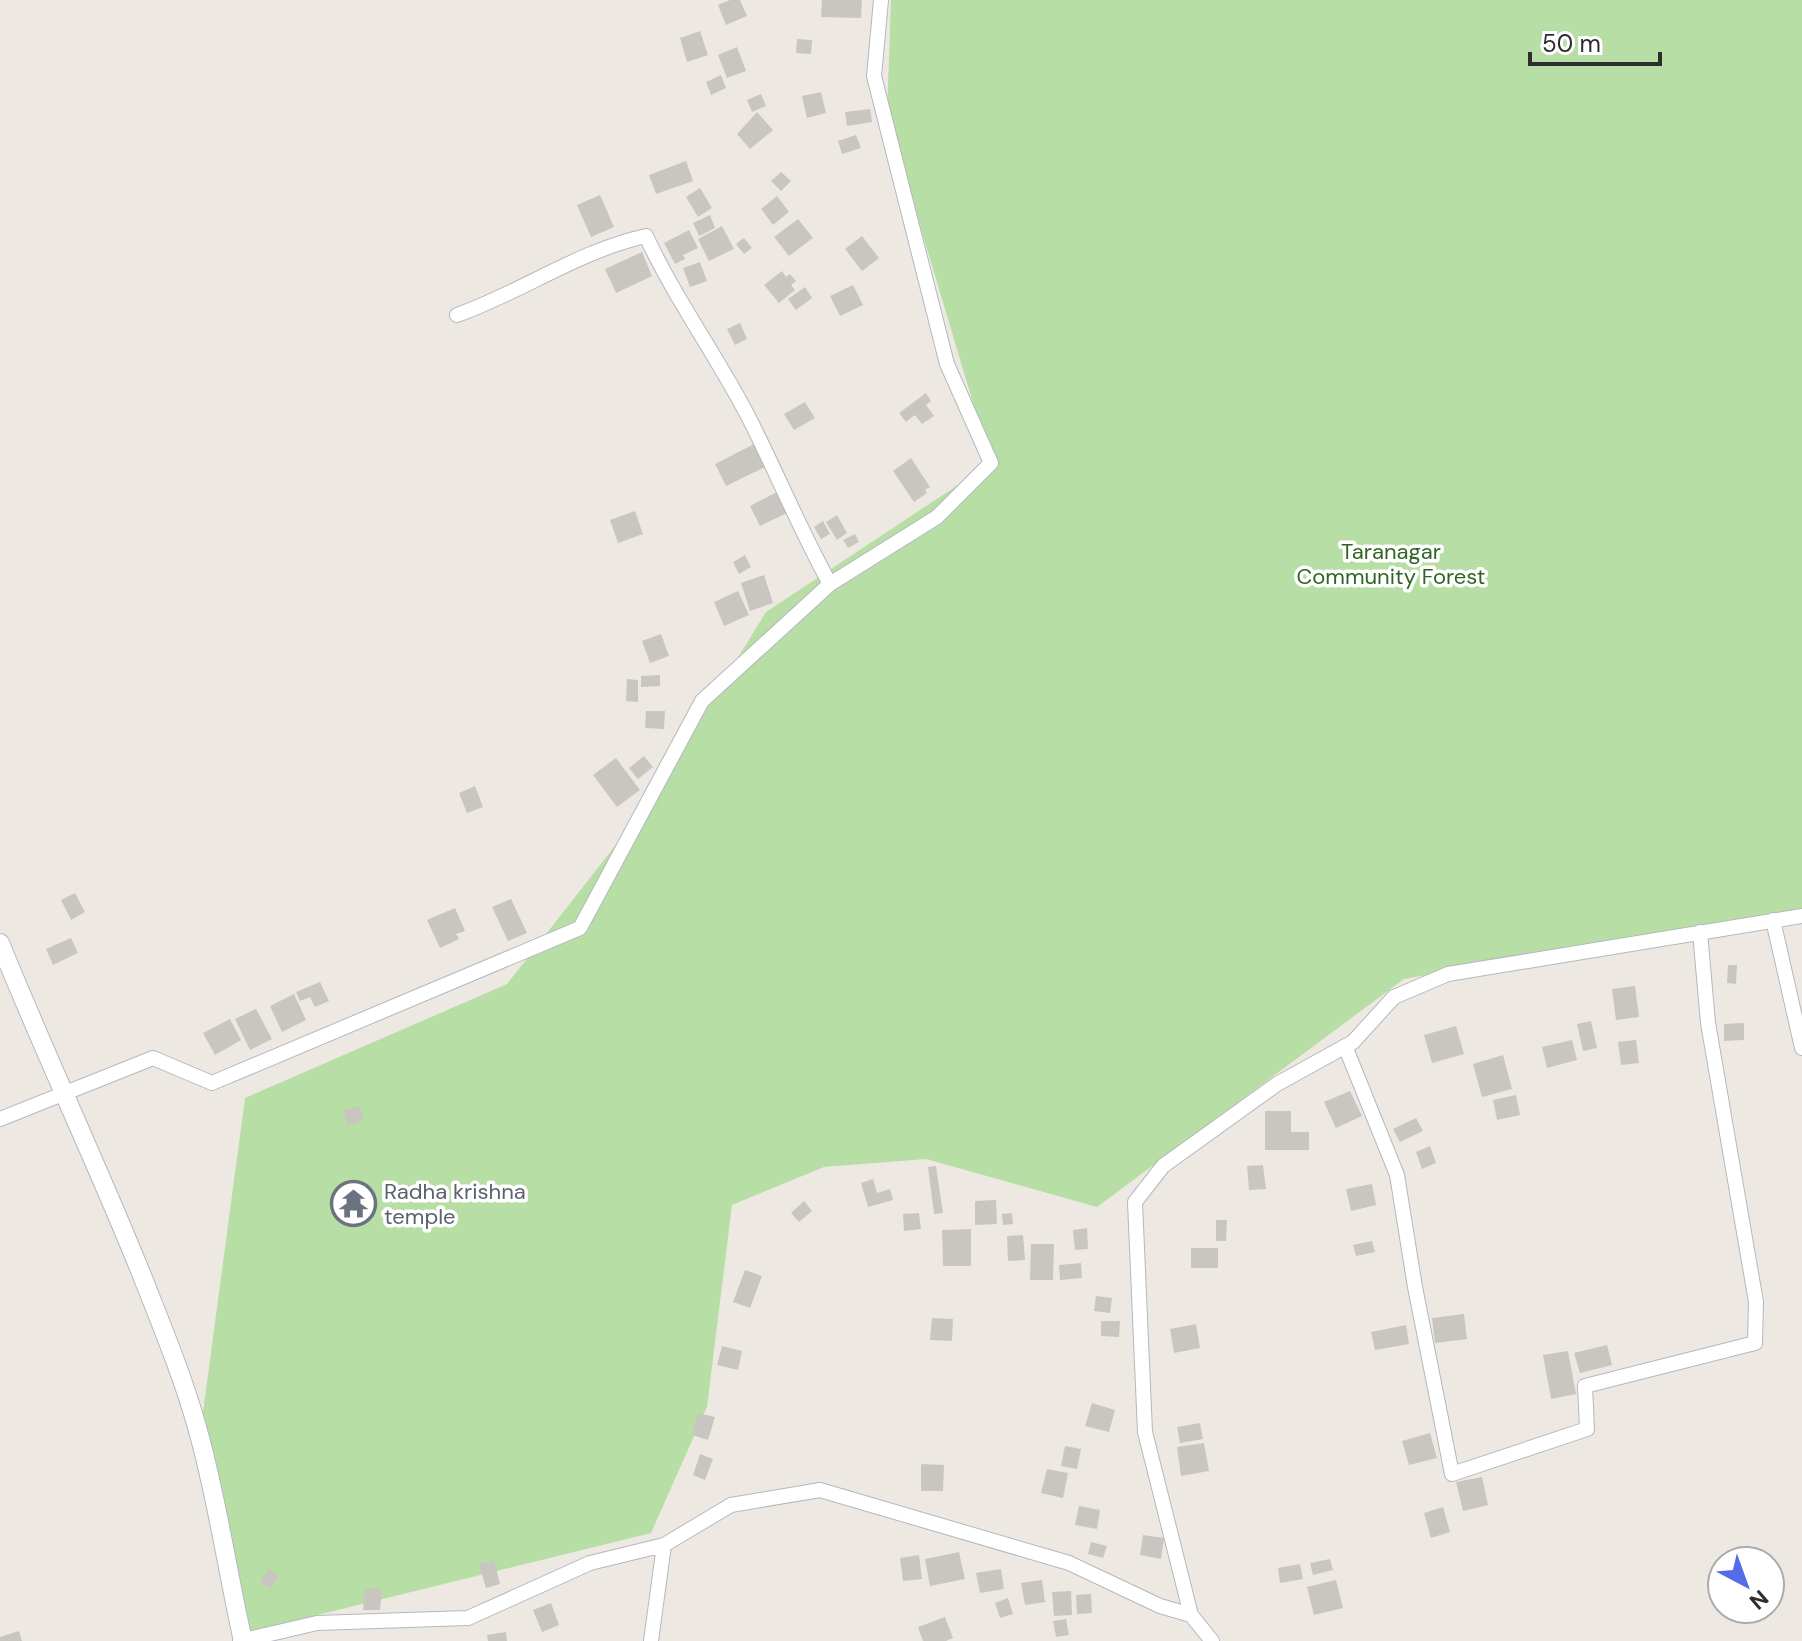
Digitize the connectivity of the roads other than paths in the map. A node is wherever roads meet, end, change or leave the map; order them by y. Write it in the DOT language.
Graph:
graph roads {
  1 [pos="881,0"];
  2 [pos="457,315"];
  3 [pos="830,584"];
  4 [pos="1802,916"];
  5 [pos="1773,920"];
  6 [pos="1700,932"];
  7 [pos="0,943"];
  8 [pos="1345,1046"];
  9 [pos="1802,1048"];
  10 [pos="65,1094"];
  11 [pos="0,1119"];
  12 [pos="664,1545"];
  13 [pos="1191,1615"];
  14 [pos="242,1641"];
  15 [pos="651,1641"];
  16 [pos="1212,1641"];
  1 -- 3 [label="street"];
  2 -- 3 [label="street"];
  3 -- 10 [label="street"];
  4 -- 5 [label="street"];
  5 -- 6 [label="street"];
  5 -- 9 [label="street"];
  6 -- 8 [label="street"];
  6 -- 8 [label="street"];
  7 -- 10 [label="street"];
  8 -- 13 [label="street"];
  10 -- 11 [label="street"];
  10 -- 14 [label="street"];
  12 -- 13 [label="street"];
  12 -- 14 [label="street"];
  12 -- 15 [label="street"];
  13 -- 16 [label="street"];
}
